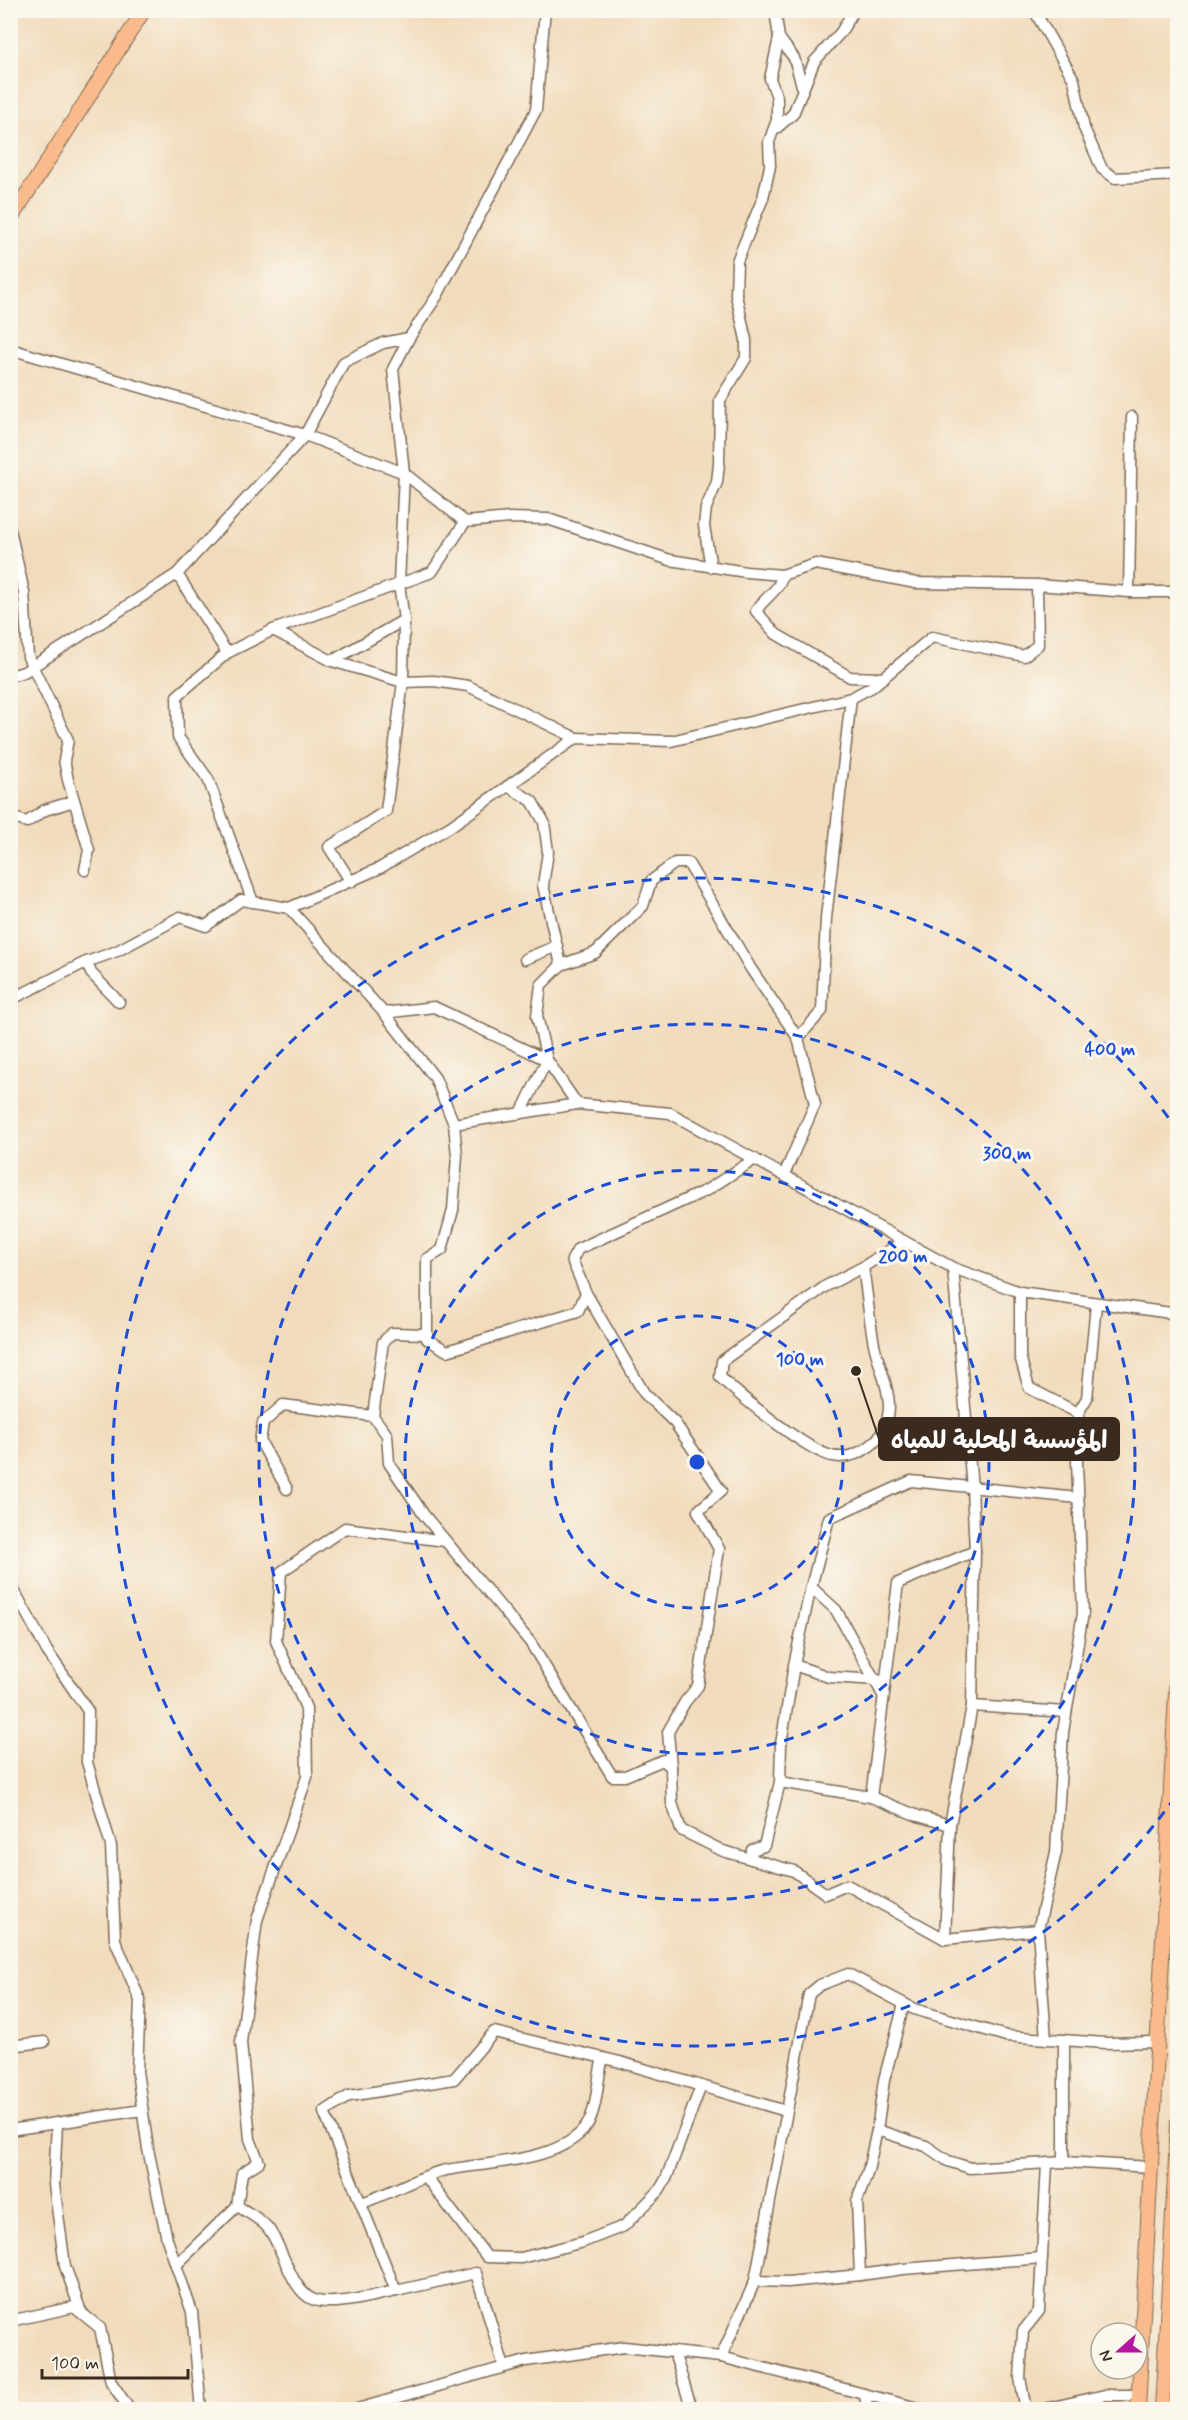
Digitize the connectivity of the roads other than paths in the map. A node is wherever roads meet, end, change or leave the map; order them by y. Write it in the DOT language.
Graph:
graph roads {
  1 [pos="144,10"];
  2 [pos="545,10"];
  3 [pos="775,10"];
  4 [pos="854,10"];
  5 [pos="1034,10"];
  6 [pos="779,38"];
  7 [pos="802,89"];
  8 [pos="773,131"];
  9 [pos="1178,175"];
  10 [pos="10,220"];
  11 [pos="409,338"];
  12 [pos="10,349"];
  13 [pos="1132,417"];
  14 [pos="305,435"];
  15 [pos="404,473"];
  16 [pos="465,522"];
  17 [pos="10,530"];
  18 [pos="711,567"];
  19 [pos="177,573"];
  20 [pos="782,575"];
  21 [pos="399,584"];
  22 [pos="1037,585"];
  23 [pos="1129,592"];
  24 [pos="1178,592"];
  25 [pos="404,620"];
  26 [pos="273,630"];
  27 [pos="227,653"];
  28 [pos="332,661"];
  29 [pos="32,667"];
  30 [pos="10,676"];
  31 [pos="883,678"];
  32 [pos="403,682"];
  33 [pos="851,698"];
  34 [pos="576,738"];
  35 [pos="510,787"];
  36 [pos="74,801"];
  37 [pos="10,817"];
  38 [pos="85,870"];
  39 [pos="351,882"];
  40 [pos="253,902"];
  41 [pos="289,908"];
  42 [pos="557,946"];
  43 [pos="525,959"];
  44 [pos="87,962"];
  45 [pos="561,965"];
  46 [pos="10,1000"];
  47 [pos="119,1002"];
  48 [pos="384,1013"];
  49 [pos="798,1038"];
  50 [pos="547,1060"];
  51 [pos="577,1104"];
  52 [pos="521,1113"];
  53 [pos="454,1124"];
  54 [pos="755,1160"];
  55 [pos="784,1175"];
  56 [pos="904,1241"];
  57 [pos="863,1267"];
  58 [pos="953,1268"];
  59 [pos="586,1293"];
  60 [pos="1020,1293"];
  61 [pos="1096,1304"];
  62 [pos="1178,1314"];
  63 [pos="427,1334"];
  64 [pos="1078,1413"];
  65 [pos="373,1416"];
  66 [pos="972,1488"];
  67 [pos="287,1490"];
  68 [pos="1078,1498"];
  69 [pos="446,1541"];
  70 [pos="975,1551"];
  71 [pos="10,1583"];
  72 [pos="811,1587"];
  73 [pos="1178,1656"];
  74 [pos="794,1665"];
  75 [pos="881,1680"];
  76 [pos="972,1706"];
  77 [pos="1066,1712"];
  78 [pos="671,1767"];
  79 [pos="780,1782"];
  80 [pos="1174,1787"];
  81 [pos="871,1797"];
  82 [pos="950,1825"];
  83 [pos="751,1859"];
  84 [pos="1038,1930"];
  85 [pos="945,1939"];
  86 [pos="904,2004"];
  87 [pos="1046,2039"];
  88 [pos="1065,2040"];
  89 [pos="44,2042"];
  90 [pos="1157,2042"];
  91 [pos="10,2046"];
  92 [pos="603,2058"];
  93 [pos="701,2086"];
  94 [pos="142,2110"];
  95 [pos="786,2111"];
  96 [pos="57,2123"];
  97 [pos="1178,2123"];
  98 [pos="10,2130"];
  99 [pos="878,2130"];
  100 [pos="1064,2162"];
  101 [pos="1047,2164"];
  102 [pos="1150,2167"];
  103 [pos="426,2177"];
  104 [pos="361,2203"];
  105 [pos="237,2206"];
  106 [pos="1042,2258"];
  107 [pos="176,2265"];
  108 [pos="860,2275"];
  109 [pos="754,2281"];
  110 [pos="396,2291"];
  111 [pos="1173,2296"];
  112 [pos="81,2312"];
  113 [pos="10,2322"];
  114 [pos="674,2352"];
  115 [pos="720,2357"];
  116 [pos="504,2367"];
  117 [pos="865,2394"];
  118 [pos="1138,2395"];
  119 [pos="377,2406"];
  120 [pos="130,2409"];
  121 [pos="201,2409"];
  122 [pos="354,2409"];
  123 [pos="692,2409"];
  124 [pos="867,2409"];
  125 [pos="926,2409"];
  126 [pos="1026,2409"];
  127 [pos="1040,2409"];
  128 [pos="1138,2409"];
  129 [pos="1162,2409"];
  1 -- 10 [label="main road"];
  2 -- 11 [label="street"];
  3 -- 6 [label="street"];
  4 -- 7 [label="street"];
  5 -- 9 [label="street"];
  6 -- 7 [label="street"];
  6 -- 8 [label="street"];
  7 -- 8 [label="street"];
  8 -- 18 [label="street"];
  11 -- 14 [label="street"];
  11 -- 15 [label="street"];
  12 -- 14 [label="street"];
  13 -- 23 [label="street"];
  14 -- 15 [label="street"];
  14 -- 19 [label="street"];
  15 -- 16 [label="street"];
  15 -- 21 [label="street"];
  16 -- 18 [label="street"];
  16 -- 21 [label="street"];
  17 -- 29 [label="street"];
  18 -- 20 [label="street"];
  19 -- 27 [label="street"];
  19 -- 29 [label="street"];
  20 -- 22 [label="street"];
  20 -- 31 [label="street"];
  21 -- 25 [label="street"];
  21 -- 26 [label="street"];
  22 -- 23 [label="street"];
  22 -- 31 [label="street"];
  23 -- 24 [label="street"];
  25 -- 28 [label="street"];
  25 -- 32 [label="street"];
  26 -- 27 [label="street"];
  26 -- 28 [label="street"];
  27 -- 40 [label="street"];
  28 -- 32 [label="street"];
  29 -- 30 [label="street"];
  29 -- 36 [label="street"];
  31 -- 33 [label="street"];
  32 -- 34 [label="street"];
  32 -- 39 [label="street"];
  33 -- 34 [label="street"];
  33 -- 49 [label="street"];
  34 -- 35 [label="street"];
  35 -- 39 [label="street"];
  35 -- 42 [label="street"];
  36 -- 37 [label="street"];
  36 -- 38 [label="street"];
  39 -- 41 [label="street"];
  40 -- 41 [label="street"];
  40 -- 44 [label="street"];
  41 -- 48 [label="street"];
  42 -- 43 [label="street"];
  42 -- 45 [label="street"];
  44 -- 46 [label="street"];
  44 -- 47 [label="street"];
  45 -- 49 [label="street"];
  45 -- 50 [label="street"];
  48 -- 50 [label="street"];
  48 -- 53 [label="street"];
  49 -- 55 [label="street"];
  50 -- 51 [label="street"];
  50 -- 52 [label="street"];
  51 -- 52 [label="street"];
  51 -- 54 [label="street"];
  52 -- 53 [label="street"];
  53 -- 63 [label="street"];
  54 -- 55 [label="street"];
  54 -- 59 [label="street"];
  55 -- 56 [label="street"];
  56 -- 57 [label="street"];
  56 -- 58 [label="street"];
  57 -- 57 [label="street"];
  58 -- 60 [label="street"];
  58 -- 66 [label="street"];
  59 -- 63 [label="street"];
  59 -- 78 [label="street"];
  60 -- 61 [label="street"];
  60 -- 64 [label="street"];
  61 -- 62 [label="street"];
  61 -- 64 [label="street"];
  63 -- 65 [label="street"];
  64 -- 68 [label="street"];
  65 -- 67 [label="street"];
  65 -- 69 [label="street"];
  66 -- 68 [label="street"];
  66 -- 70 [label="street"];
  66 -- 72 [label="street"];
  68 -- 77 [label="street"];
  69 -- 78 [label="street"];
  69 -- 105 [label="street"];
  70 -- 75 [label="street"];
  70 -- 76 [label="street"];
  71 -- 94 [label="street"];
  72 -- 74 [label="street"];
  72 -- 75 [label="street"];
  73 -- 80 [label="main road"];
  74 -- 75 [label="street"];
  74 -- 79 [label="street"];
  75 -- 81 [label="street"];
  76 -- 77 [label="street"];
  76 -- 82 [label="street"];
  77 -- 84 [label="street"];
  78 -- 83 [label="street"];
  79 -- 81 [label="street"];
  79 -- 83 [label="street"];
  80 -- 90 [label="main road"];
  81 -- 82 [label="street"];
  82 -- 85 [label="street"];
  83 -- 85 [label="street"];
  84 -- 85 [label="street"];
  84 -- 87 [label="street"];
  86 -- 87 [label="street"];
  86 -- 95 [label="street"];
  86 -- 99 [label="street"];
  87 -- 88 [label="street"];
  88 -- 90 [label="street"];
  88 -- 100 [label="street"];
  89 -- 91 [label="street"];
  90 -- 102 [label="main road"];
  92 -- 93 [label="street"];
  92 -- 103 [label="street"];
  92 -- 104 [label="street"];
  93 -- 95 [label="street"];
  93 -- 103 [label="street"];
  94 -- 96 [label="street"];
  94 -- 107 [label="street"];
  95 -- 109 [label="street"];
  96 -- 98 [label="street"];
  96 -- 112 [label="street"];
  97 -- 111 [label="main road"];
  99 -- 101 [label="street"];
  99 -- 108 [label="street"];
  100 -- 101 [label="street"];
  100 -- 102 [label="street"];
  101 -- 106 [label="street"];
  102 -- 118 [label="main road"];
  103 -- 104 [label="street"];
  104 -- 110 [label="street"];
  105 -- 107 [label="street"];
  105 -- 110 [label="street"];
  106 -- 108 [label="street"];
  106 -- 126 [label="street"];
  107 -- 121 [label="street"];
  108 -- 109 [label="street"];
  109 -- 115 [label="street"];
  110 -- 116 [label="street"];
  111 -- 129 [label="main road"];
  112 -- 113 [label="street"];
  112 -- 120 [label="street"];
  114 -- 115 [label="street"];
  114 -- 116 [label="street"];
  114 -- 123 [label="street"];
  115 -- 117 [label="street"];
  116 -- 119 [label="street"];
  117 -- 124 [label="street"];
  117 -- 125 [label="street"];
  118 -- 127 [label="street"];
  118 -- 128 [label="main road"];
  119 -- 122 [label="street"];
}
